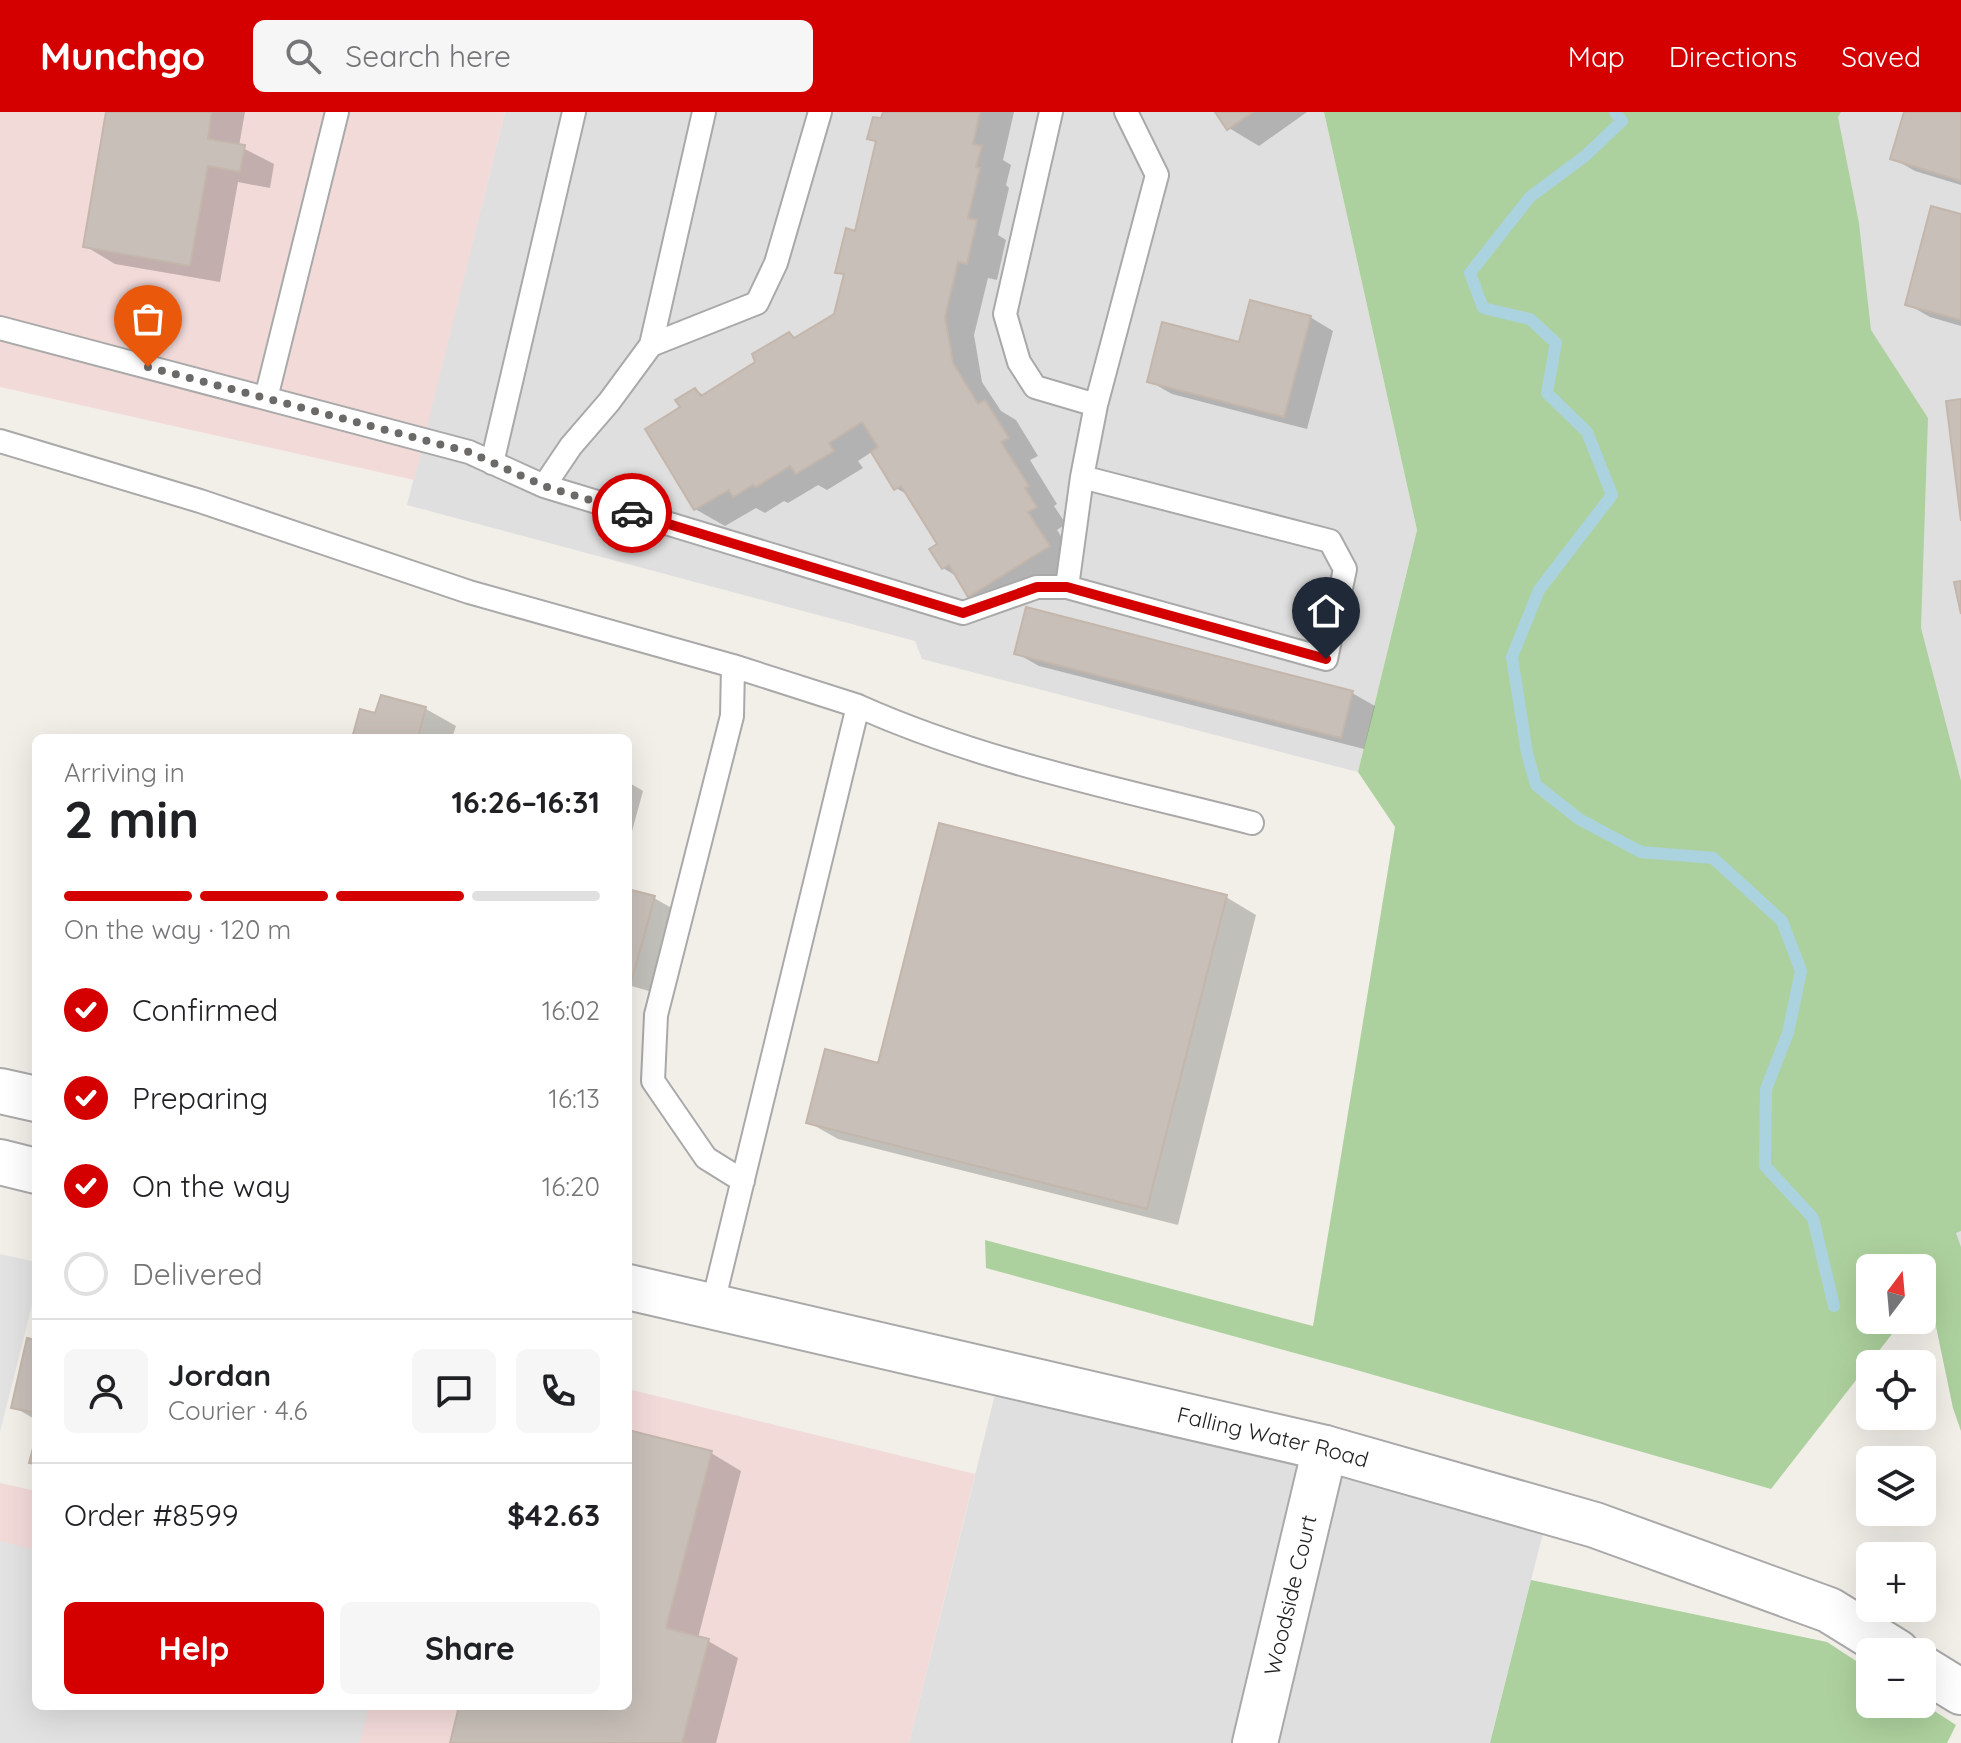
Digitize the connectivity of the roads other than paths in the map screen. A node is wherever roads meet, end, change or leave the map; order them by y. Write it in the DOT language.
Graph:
graph roads {
  1 [pos="337,112"];
  2 [pos="574,112"];
  3 [pos="704,112"];
  4 [pos="820,112"];
  5 [pos="1051,112"];
  6 [pos="1126,112"];
  7 [pos="0,328"];
  8 [pos="651,345"];
  9 [pos="266,398"];
  10 [pos="1096,405"];
  11 [pos="0,441"];
  12 [pos="492,463"];
  13 [pos="1082,477"];
  14 [pos="544,486"];
  15 [pos="1067,587"];
  16 [pos="733,666"];
  17 [pos="858,706"];
  18 [pos="1252,823"];
  19 [pos="0,1091"];
  20 [pos="32,1098"];
  21 [pos="0,1162"];
  22 [pos="32,1170"];
  23 [pos="743,1181"];
  24 [pos="632,1288"];
  25 [pos="712,1307"];
  26 [pos="1325,1448"];
  27 [pos="1874,1638"];
  28 [pos="1936,1677"];
  29 [pos="1961,1692"];
  30 [pos="1255,1743"];
  1 -- 9 [label="lane"];
  2 -- 12 [label="lane"];
  3 -- 8 [label="lane"];
  4 -- 8 [label="lane"];
  5 -- 10 [label="lane"];
  6 -- 10 [label="lane"];
  7 -- 9 [label="lane"];
  8 -- 14 [label="lane"];
  9 -- 12 [label="lane"];
  10 -- 13 [label="lane"];
  11 -- 16 [label="lane"];
  12 -- 14 [label="lane"];
  13 -- 15 [label="lane"];
  13 -- 15 [label="lane"];
  14 -- 15 [label="lane"];
  16 -- 17 [label="lane"];
  16 -- 23 [label="lane"];
  17 -- 18 [label="lane"];
  17 -- 23 [label="lane"];
  19 -- 20 [label="street"];
  21 -- 22 [label="street"];
  23 -- 25 [label="lane"];
  24 -- 25 [label="street, Falling Water Road"];
  25 -- 26 [label="street, Falling Water Road"];
  26 -- 27 [label="street, Falling Water Road"];
  26 -- 30 [label="street, Woodside Court"];
  28 -- 29 [label="street"];
}
